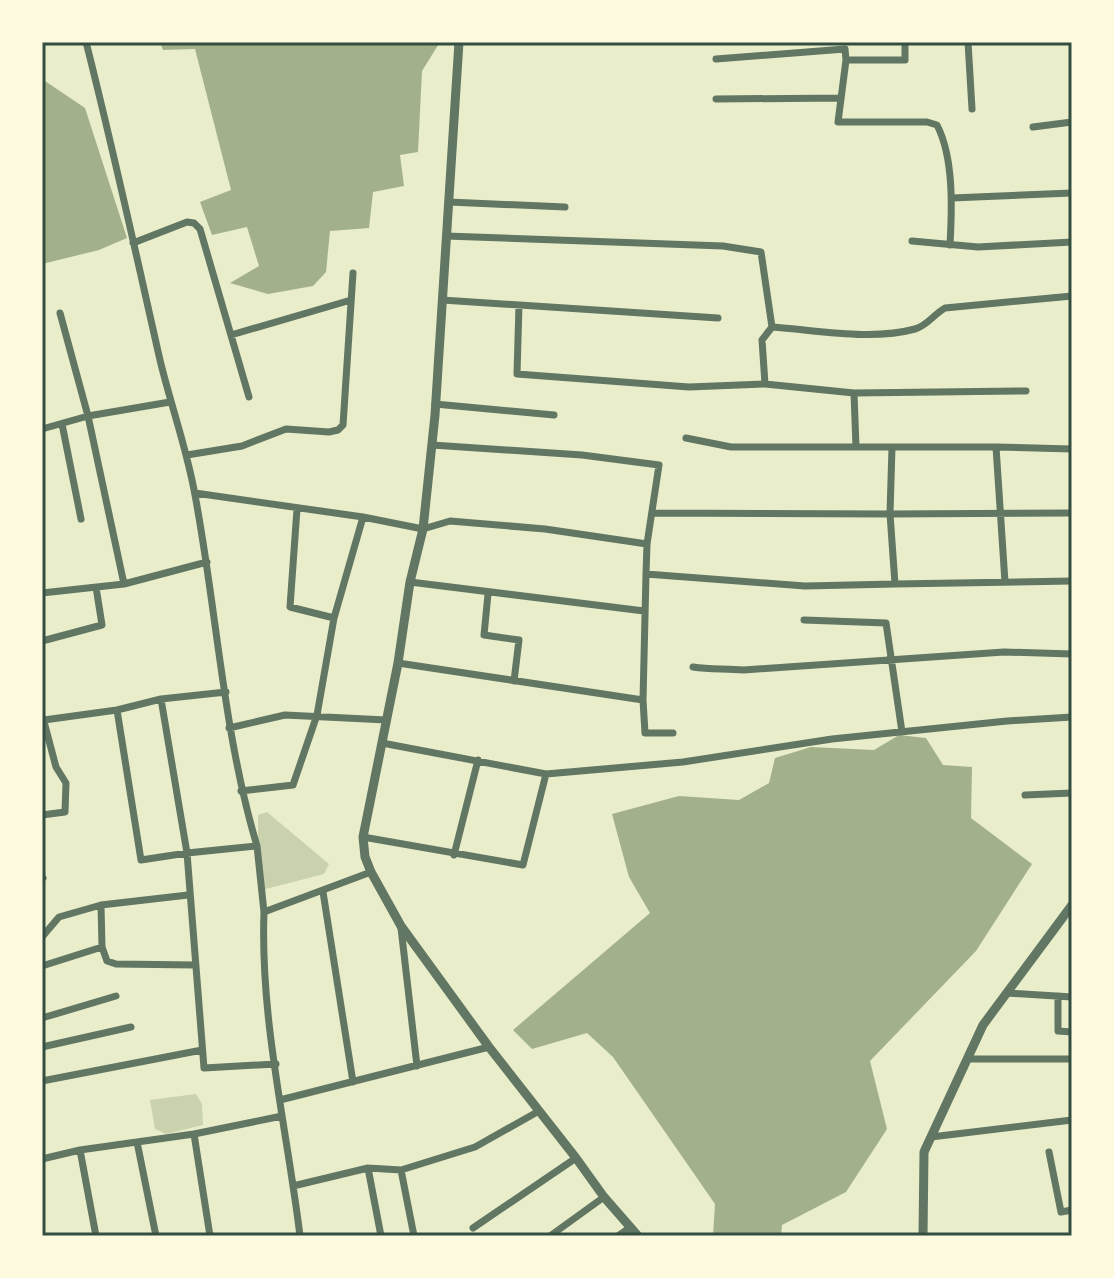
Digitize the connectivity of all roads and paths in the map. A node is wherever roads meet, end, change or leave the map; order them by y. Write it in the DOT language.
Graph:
graph roads {
  1 [pos="86,42"];
  2 [pos="459,42"];
  3 [pos="905,42"];
  4 [pos="968,42"];
  5 [pos="845,45"];
  6 [pos="716,59"];
  7 [pos="846,60"];
  8 [pos="841,98"];
  9 [pos="716,99"];
  10 [pos="972,109"];
  11 [pos="1072,122"];
  12 [pos="1033,127"];
  13 [pos="1072,193"];
  14 [pos="952,198"];
  15 [pos="449,202"];
  16 [pos="565,207"];
  17 [pos="446,236"];
  18 [pos="912,241"];
  19 [pos="1072,242"];
  20 [pos="133,243"];
  21 [pos="950,245"];
  22 [pos="353,273"];
  23 [pos="1072,296"];
  24 [pos="351,300"];
  25 [pos="442,300"];
  26 [pos="519,305"];
  27 [pos="60,313"];
  28 [pos="718,318"];
  29 [pos="772,327"];
  30 [pos="231,335"];
  31 [pos="765,384"];
  32 [pos="1026,391"];
  33 [pos="854,393"];
  34 [pos="249,397"];
  35 [pos="170,402"];
  36 [pos="435,404"];
  37 [pos="554,415"];
  38 [pos="88,416"];
  39 [pos="62,424"];
  40 [pos="42,429"];
  41 [pos="686,438"];
  42 [pos="432,445"];
  43 [pos="856,447"];
  44 [pos="892,447"];
  45 [pos="996,447"];
  46 [pos="1072,449"];
  47 [pos="187,455"];
  48 [pos="195,493"];
  49 [pos="297,509"];
  50 [pos="652,513"];
  51 [pos="1072,513"];
  52 [pos="890,514"];
  53 [pos="1000,514"];
  54 [pos="363,517"];
  55 [pos="81,519"];
  56 [pos="423,529"];
  57 [pos="647,544"];
  58 [pos="207,562"];
  59 [pos="646,574"];
  60 [pos="1072,581"];
  61 [pos="410,582"];
  62 [pos="1005,582"];
  63 [pos="124,584"];
  64 [pos="895,584"];
  65 [pos="96,587"];
  66 [pos="42,593"];
  67 [pos="488,594"];
  68 [pos="644,611"];
  69 [pos="334,618"];
  70 [pos="804,620"];
  71 [pos="42,641"];
  72 [pos="1072,654"];
  73 [pos="892,660"];
  74 [pos="398,663"];
  75 [pos="693,667"];
  76 [pos="514,681"];
  77 [pos="226,692"];
  78 [pos="161,699"];
  79 [pos="643,700"];
  80 [pos="117,710"];
  81 [pos="317,715"];
  82 [pos="1072,717"];
  83 [pos="43,718"];
  84 [pos="386,720"];
  85 [pos="229,728"];
  86 [pos="902,732"];
  87 [pos="673,733"];
  88 [pos="382,743"];
  89 [pos="478,760"];
  90 [pos="546,774"];
  91 [pos="241,791"];
  92 [pos="1072,793"];
  93 [pos="1025,795"];
  94 [pos="42,815"];
  95 [pos="363,837"];
  96 [pos="257,846"];
  97 [pos="187,853"];
  98 [pos="454,855"];
  99 [pos="371,872"];
  100 [pos="323,892"];
  101 [pos="188,895"];
  102 [pos="101,905"];
  103 [pos="1072,905"];
  104 [pos="264,912"];
  105 [pos="401,926"];
  106 [pos="42,937"];
  107 [pos="102,947"];
  108 [pos="195,965"];
  109 [pos="42,966"];
  110 [pos="1007,993"];
  111 [pos="116,996"];
  112 [pos="1058,996"];
  113 [pos="1072,997"];
  114 [pos="42,1018"];
  115 [pos="131,1027"];
  116 [pos="1072,1032"];
  117 [pos="42,1047"];
  118 [pos="489,1047"];
  119 [pos="202,1050"];
  120 [pos="968,1059"];
  121 [pos="1072,1059"];
  122 [pos="276,1064"];
  123 [pos="417,1066"];
  124 [pos="42,1081"];
  125 [pos="353,1082"];
  126 [pos="280,1100"];
  127 [pos="539,1111"];
  128 [pos="282,1116"];
  129 [pos="1072,1120"];
  130 [pos="194,1134"];
  131 [pos="931,1137"];
  132 [pos="137,1142"];
  133 [pos="80,1150"];
  134 [pos="1049,1152"];
  135 [pos="576,1158"];
  136 [pos="42,1159"];
  137 [pos="368,1168"];
  138 [pos="401,1170"];
  139 [pos="293,1186"];
  140 [pos="604,1197"];
  141 [pos="1072,1210"];
  142 [pos="473,1228"];
  143 [pos="634,1232"];
  144 [pos="96,1236"];
  145 [pos="156,1236"];
  146 [pos="210,1236"];
  147 [pos="300,1236"];
  148 [pos="381,1236"];
  149 [pos="414,1236"];
  150 [pos="550,1236"];
  151 [pos="618,1236"];
  152 [pos="923,1236"];
  1 -- 20 [label="street"];
  2 -- 15 [label="street"];
  3 -- 7 [label="street"];
  4 -- 10 [label="street"];
  5 -- 6 [label="street"];
  5 -- 7 [label="street"];
  7 -- 8 [label="street"];
  8 -- 9 [label="street"];
  8 -- 14 [label="street"];
  11 -- 12 [label="street"];
  13 -- 14 [label="street"];
  14 -- 21 [label="street"];
  15 -- 16 [label="street"];
  15 -- 17 [label="street"];
  17 -- 25 [label="street"];
  17 -- 29 [label="street"];
  18 -- 21 [label="street"];
  19 -- 21 [label="street"];
  20 -- 30 [label="street"];
  20 -- 35 [label="street"];
  22 -- 24 [label="street"];
  23 -- 29 [label="street"];
  24 -- 30 [label="street"];
  24 -- 47 [label="street"];
  25 -- 26 [label="street"];
  25 -- 36 [label="street"];
  26 -- 28 [label="street"];
  26 -- 31 [label="street"];
  27 -- 38 [label="street"];
  29 -- 31 [label="street"];
  30 -- 34 [label="street"];
  31 -- 33 [label="street"];
  32 -- 33 [label="street"];
  33 -- 43 [label="street"];
  35 -- 38 [label="street"];
  35 -- 47 [label="street"];
  36 -- 37 [label="street"];
  36 -- 42 [label="street"];
  38 -- 39 [label="street"];
  38 -- 63 [label="street"];
  39 -- 40 [label="street"];
  39 -- 55 [label="street"];
  41 -- 43 [label="street"];
  42 -- 50 [label="street"];
  42 -- 56 [label="street"];
  43 -- 44 [label="street"];
  44 -- 45 [label="street"];
  44 -- 52 [label="street"];
  45 -- 46 [label="street"];
  45 -- 53 [label="street"];
  47 -- 48 [label="street"];
  48 -- 49 [label="street"];
  48 -- 58 [label="street"];
  49 -- 54 [label="street"];
  49 -- 69 [label="street"];
  50 -- 52 [label="street"];
  50 -- 57 [label="street"];
  51 -- 53 [label="street"];
  52 -- 53 [label="street"];
  52 -- 64 [label="street"];
  53 -- 62 [label="street"];
  54 -- 56 [label="street"];
  54 -- 69 [label="street"];
  56 -- 57 [label="street"];
  56 -- 61 [label="street"];
  57 -- 59 [label="street"];
  58 -- 63 [label="street"];
  58 -- 77 [label="street"];
  59 -- 64 [label="street"];
  59 -- 68 [label="street"];
  60 -- 62 [label="street"];
  61 -- 67 [label="street"];
  61 -- 74 [label="street"];
  62 -- 64 [label="street"];
  63 -- 65 [label="street"];
  65 -- 66 [label="street"];
  65 -- 71 [label="street"];
  67 -- 68 [label="street"];
  67 -- 76 [label="street"];
  68 -- 79 [label="street"];
  69 -- 81 [label="street"];
  70 -- 73 [label="street"];
  72 -- 73 [label="street"];
  73 -- 75 [label="street"];
  73 -- 86 [label="street"];
  74 -- 76 [label="street"];
  74 -- 84 [label="street"];
  76 -- 79 [label="street"];
  77 -- 78 [label="street"];
  77 -- 85 [label="street"];
  78 -- 80 [label="street"];
  78 -- 97 [label="street"];
  79 -- 87 [label="street"];
  80 -- 83 [label="street"];
  80 -- 97 [label="street"];
  81 -- 84 [label="street"];
  81 -- 85 [label="street"];
  81 -- 91 [label="street"];
  82 -- 86 [label="street"];
  83 -- 94 [label="street"];
  84 -- 88 [label="street"];
  85 -- 91 [label="street"];
  86 -- 90 [label="street"];
  88 -- 89 [label="street"];
  88 -- 95 [label="street"];
  89 -- 90 [label="street"];
  89 -- 98 [label="street"];
  90 -- 98 [label="street"];
  91 -- 96 [label="street"];
  92 -- 93 [label="street"];
  95 -- 98 [label="street"];
  95 -- 99 [label="street"];
  96 -- 97 [label="street"];
  96 -- 104 [label="street"];
  97 -- 101 [label="street"];
  99 -- 100 [label="street"];
  99 -- 105 [label="street"];
  100 -- 104 [label="street"];
  100 -- 125 [label="street"];
  101 -- 102 [label="street"];
  101 -- 108 [label="street"];
  102 -- 106 [label="street"];
  102 -- 107 [label="street"];
  103 -- 110 [label="street"];
  104 -- 122 [label="street"];
  105 -- 118 [label="street"];
  105 -- 123 [label="street"];
  107 -- 108 [label="street"];
  107 -- 109 [label="street"];
  108 -- 119 [label="street"];
  110 -- 112 [label="street"];
  110 -- 120 [label="street"];
  111 -- 114 [label="street"];
  112 -- 113 [label="street"];
  112 -- 116 [label="street"];
  115 -- 117 [label="street"];
  118 -- 123 [label="street"];
  118 -- 127 [label="street"];
  119 -- 122 [label="street"];
  119 -- 124 [label="street"];
  120 -- 121 [label="street"];
  120 -- 131 [label="street"];
  122 -- 126 [label="street"];
  123 -- 125 [label="street"];
  125 -- 126 [label="street"];
  126 -- 128 [label="street"];
  127 -- 135 [label="street"];
  127 -- 138 [label="street"];
  128 -- 130 [label="street"];
  128 -- 139 [label="street"];
  129 -- 131 [label="street"];
  130 -- 132 [label="street"];
  130 -- 146 [label="street"];
  131 -- 152 [label="street"];
  132 -- 133 [label="street"];
  132 -- 145 [label="street"];
  133 -- 136 [label="street"];
  133 -- 144 [label="street"];
  134 -- 141 [label="street"];
  135 -- 140 [label="street"];
  135 -- 142 [label="street"];
  137 -- 138 [label="street"];
  137 -- 139 [label="street"];
  137 -- 148 [label="street"];
  138 -- 149 [label="street"];
  139 -- 147 [label="street"];
  140 -- 143 [label="street"];
  140 -- 150 [label="street"];
  143 -- 151 [label="street"];
}
